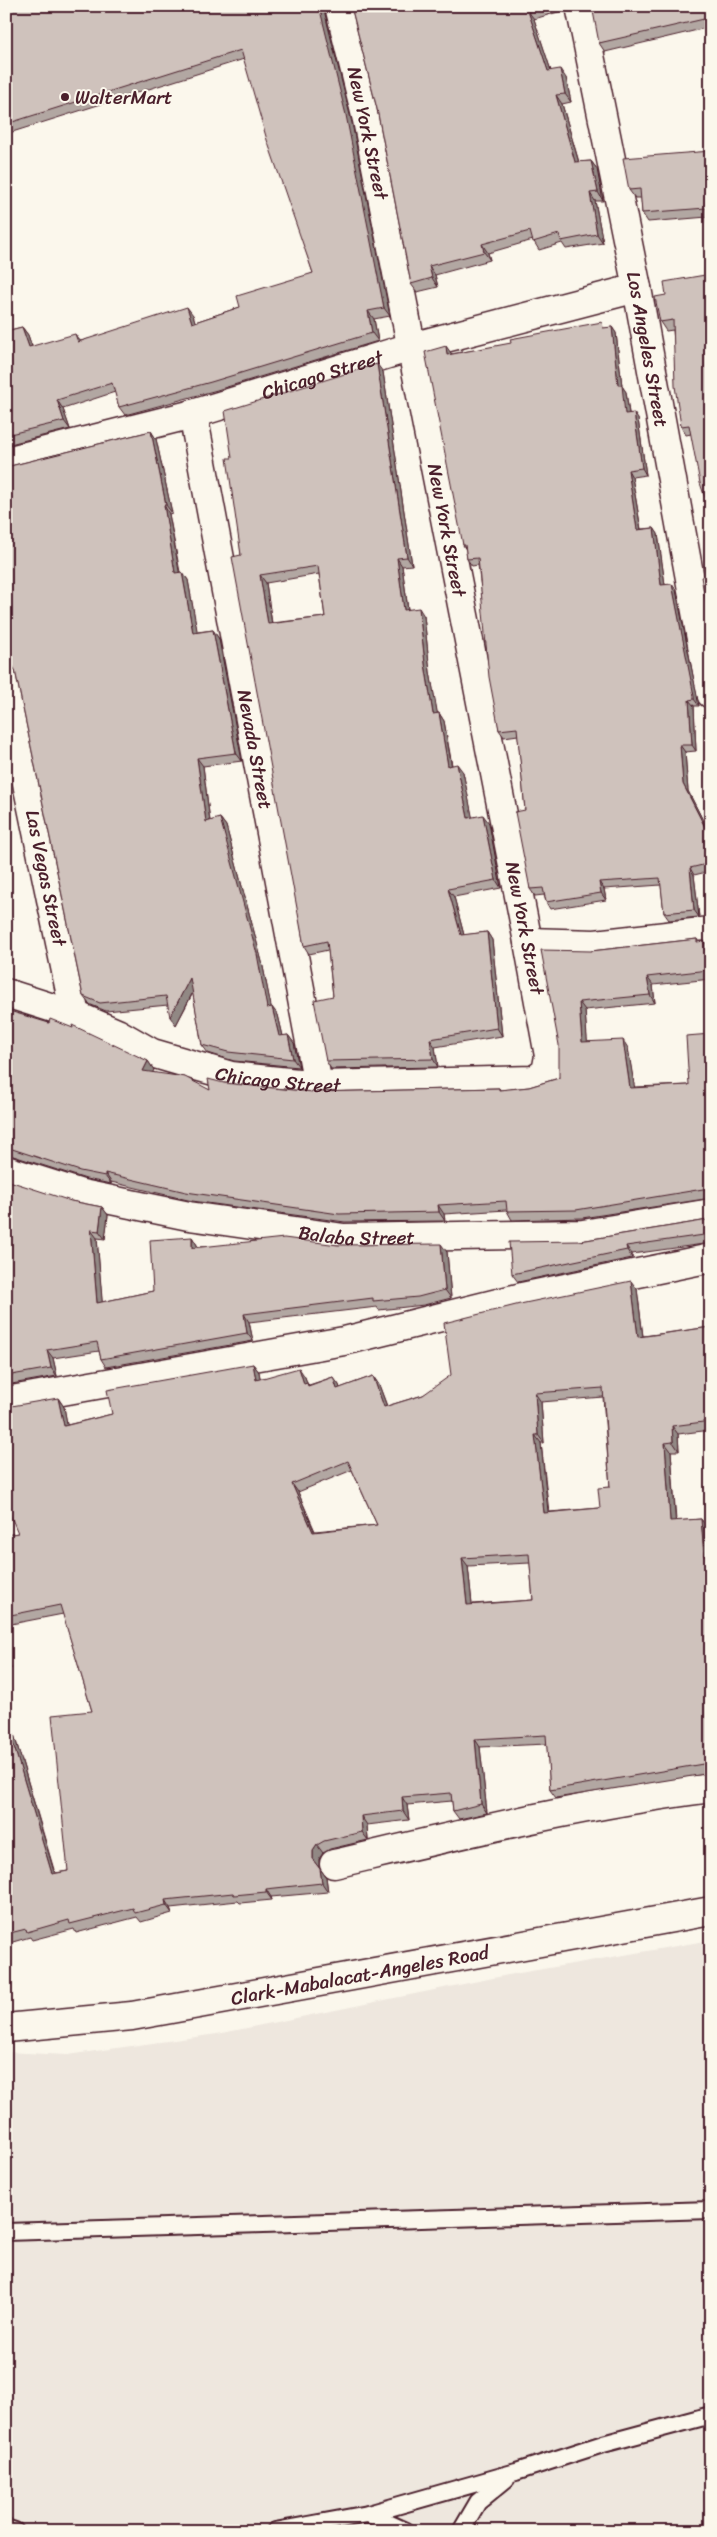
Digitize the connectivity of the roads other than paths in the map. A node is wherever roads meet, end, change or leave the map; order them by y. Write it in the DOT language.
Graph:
graph roads {
  1 [pos="339,6"];
  2 [pos="580,6"];
  3 [pos="637,288"];
  4 [pos="411,347"];
  5 [pos="193,414"];
  6 [pos="6,461"];
  7 [pos="6,682"];
  8 [pos="711,694"];
  9 [pos="711,931"];
  10 [pos="528,942"];
  11 [pos="6,993"];
  12 [pos="75,1015"];
  13 [pos="549,1056"];
  14 [pos="318,1085"];
  15 [pos="6,1170"];
  16 [pos="711,1213"];
  17 [pos="711,1258"];
  18 [pos="6,1401"];
  19 [pos="711,1788"];
  20 [pos="334,1864"];
  21 [pos="711,1911"];
  22 [pos="6,2028"];
  23 [pos="711,2210"];
  24 [pos="6,2232"];
  25 [pos="711,2415"];
  26 [pos="516,2472"];
  27 [pos="368,2514"];
  28 [pos="6,2528"];
  29 [pos="16,2531"];
  30 [pos="276,2531"];
  31 [pos="406,2531"];
  32 [pos="461,2531"];
  1 -- 4 [label="street, New York Street"];
  2 -- 3 [label="street, Los Angeles Street"];
  3 -- 4 [label="street, Chicago Street"];
  3 -- 8 [label="street, Los Angeles Street"];
  4 -- 5 [label="street, Chicago Street"];
  4 -- 10 [label="street, New York Street"];
  5 -- 6 [label="street, Chicago Street"];
  5 -- 14 [label="street, Nevada Street"];
  7 -- 12 [label="street, Las Vegas Street"];
  9 -- 10 [label="street"];
  10 -- 13 [label="street, New York Street"];
  11 -- 12 [label="street, Chicago Street"];
  12 -- 14 [label="street, Chicago Street"];
  13 -- 14 [label="street, Chicago Street"];
  15 -- 16 [label="street, Balaba Street"];
  17 -- 18 [label="street"];
  19 -- 20 [label="street"];
  21 -- 22 [label="street, Clark-Mabalacat-Angeles Road"];
  23 -- 24 [label="lane"];
  25 -- 26 [label="lane"];
  26 -- 27 [label="lane"];
  26 -- 32 [label="lane"];
  27 -- 30 [label="lane"];
  27 -- 31 [label="lane"];
  28 -- 29 [label="lane"];
}
